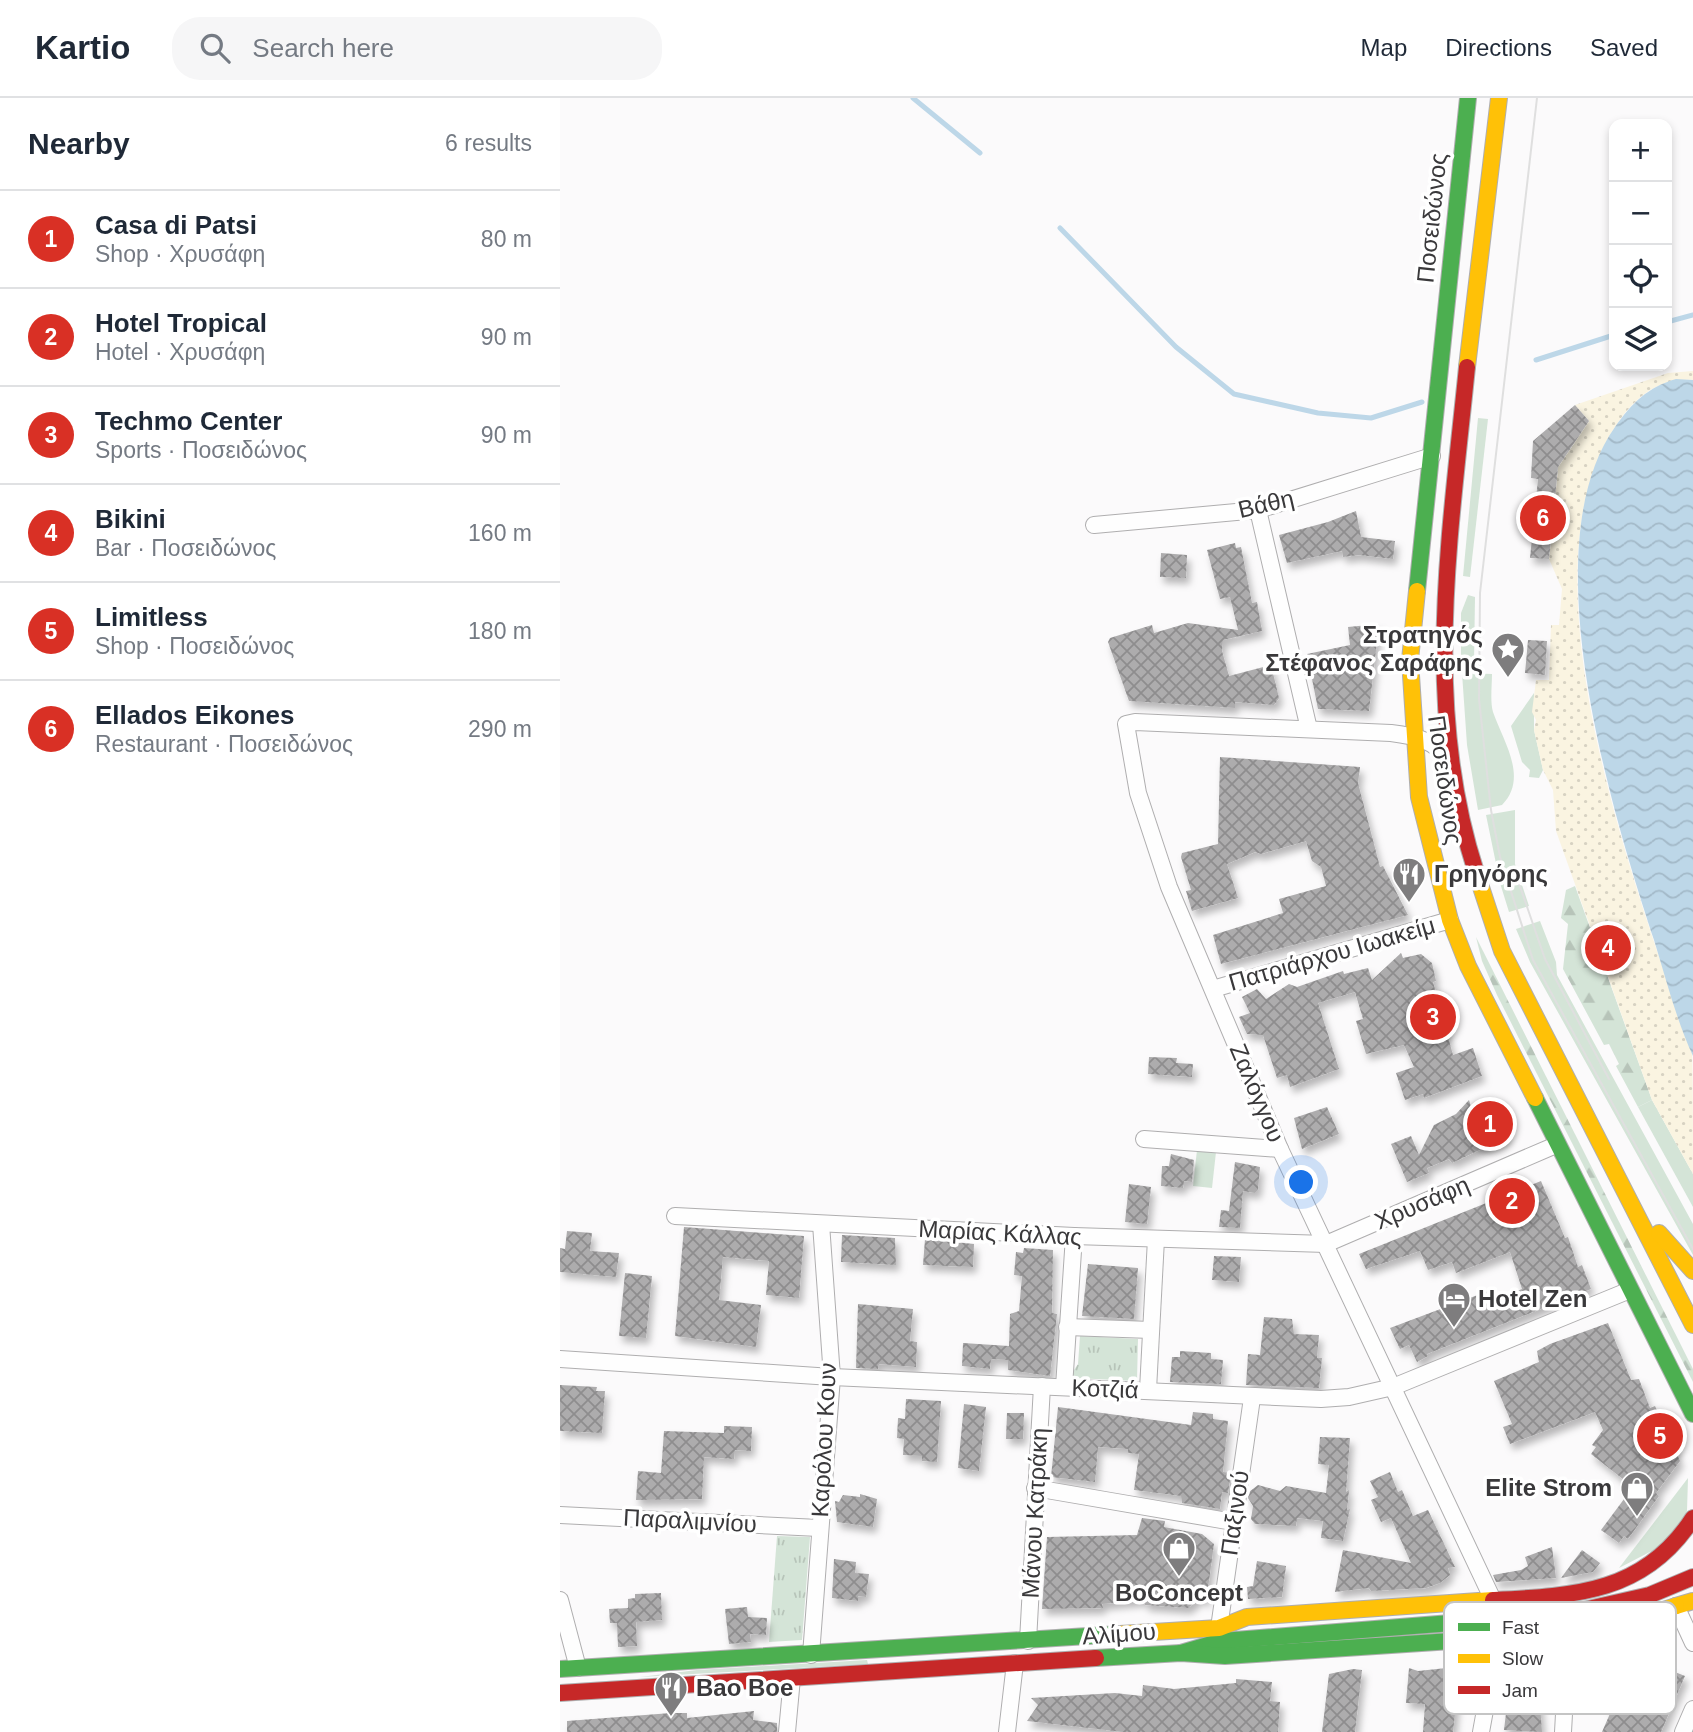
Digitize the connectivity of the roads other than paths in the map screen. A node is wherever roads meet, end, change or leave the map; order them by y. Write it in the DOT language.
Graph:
graph roads {
  1 [pos="1468,98"];
  2 [pos="1499,98"];
  3 [pos="1432,456"];
  4 [pos="1258,510"];
  5 [pos="1094,524"];
  6 [pos="1309,729"];
  7 [pos="1413,736"];
  8 [pos="1452,773"];
  9 [pos="1450,920"];
  10 [pos="1213,989"];
  11 [pos="1596,1137"];
  12 [pos="1144,1139"];
  13 [pos="1556,1145"];
  14 [pos="1280,1149"];
  15 [pos="675,1216"];
  16 [pos="821,1224"];
  17 [pos="1074,1236"];
  18 [pos="1156,1239"];
  19 [pos="1326,1244"];
  20 [pos="1693,1271"];
  21 [pos="1630,1290"];
  22 [pos="1693,1325"];
  23 [pos="1067,1327"];
  24 [pos="1151,1330"];
  25 [pos="560,1359"];
  26 [pos="832,1377"];
  27 [pos="1042,1386"];
  28 [pos="1064,1387"];
  29 [pos="1393,1387"];
  30 [pos="1148,1390"];
  31 [pos="1684,1396"];
  32 [pos="1252,1398"];
  33 [pos="1693,1414"];
  34 [pos="1693,1429"];
  35 [pos="1035,1488"];
  36 [pos="560,1515"];
  37 [pos="1693,1518"];
  38 [pos="1233,1522"];
  39 [pos="819,1528"];
  40 [pos="1692,1564"];
  41 [pos="1693,1577"];
  42 [pos="560,1600"];
  43 [pos="1493,1600"];
  44 [pos="1693,1601"];
  45 [pos="1464,1602"];
  46 [pos="1582,1602"];
  47 [pos="1623,1602"];
  48 [pos="1444,1603"];
  49 [pos="1676,1606"];
  50 [pos="1444,1614"];
  51 [pos="1444,1623"];
  52 [pos="1219,1628"];
  53 [pos="1028,1641"];
  54 [pos="1444,1642"];
  55 [pos="1693,1643"];
  56 [pos="1181,1653"];
  57 [pos="811,1655"];
  58 [pos="1015,1664"];
  59 [pos="578,1668"];
  60 [pos="560,1669"];
  61 [pos="792,1678"];
  62 [pos="560,1693"];
  63 [pos="1693,1709"];
  64 [pos="1485,1714"];
  65 [pos="1564,1714"];
  66 [pos="787,1732"];
  67 [pos="1010,1732"];
  68 [pos="1482,1732"];
  69 [pos="1563,1732"];
  70 [pos="1683,1732"];
  1 -- 3 [label="main road, Ποσειδώνος"];
  2 -- 8 [label="main road, Ποσειδώνος"];
  3 -- 4 [label="street, Βάθη"];
  3 -- 7 [label="main road, Ποσειδώνος"];
  4 -- 5 [label="street, Βάθη"];
  4 -- 6 [label="street"];
  6 -- 7 [label="street"];
  6 -- 10 [label="street, Ζαλόγγου"];
  7 -- 8 [label="street"];
  7 -- 9 [label="main road, Ποσειδώνος"];
  8 -- 11 [label="main road, Ποσειδώνος"];
  9 -- 10 [label="street, Πατριάρχου Ιωακείμ"];
  9 -- 13 [label="main road, Ποσειδώνος"];
  10 -- 14 [label="street, Ζαλόγγου"];
  11 -- 20 [label="main road"];
  11 -- 22 [label="main road, Ποσειδώνος"];
  12 -- 14 [label="street"];
  13 -- 19 [label="street, Χρυσάφη"];
  13 -- 21 [label="main road, Ποσειδώνος"];
  14 -- 19 [label="street, Ζαλόγγου"];
  15 -- 16 [label="street, Μαρίας Κάλλας"];
  16 -- 17 [label="street, Μαρίας Κάλλας"];
  16 -- 26 [label="street, Καρόλου Κουν"];
  17 -- 18 [label="street, Μαρίας Κάλλας"];
  17 -- 23 [label="street"];
  18 -- 19 [label="street, Μαρίας Κάλλας"];
  18 -- 24 [label="street"];
  19 -- 29 [label="street, Ζαλόγγου"];
  21 -- 29 [label="street, Κοτζιά"];
  21 -- 31 [label="main road, Ποσειδώνος"];
  23 -- 24 [label="street"];
  23 -- 28 [label="street"];
  24 -- 30 [label="street"];
  25 -- 26 [label="street, Κοτζιά"];
  26 -- 27 [label="street, Κοτζιά"];
  26 -- 39 [label="street, Καρόλου Κουν"];
  27 -- 28 [label="street, Κοτζιά"];
  27 -- 35 [label="street, Μάνου Κατράκη"];
  28 -- 30 [label="street, Κοτζιά"];
  29 -- 32 [label="street, Κοτζιά"];
  29 -- 43 [label="street, Ζαλόγγου"];
  30 -- 32 [label="street, Κοτζιά"];
  31 -- 33 [label="main road, Ποσειδώνος"];
  31 -- 34 [label="main road"];
  32 -- 38 [label="street, Παξινού"];
  35 -- 38 [label="street"];
  35 -- 53 [label="street, Μάνου Κατράκη"];
  36 -- 39 [label="street, Παραλιμνίου"];
  37 -- 43 [label="main road, Αλίμου"];
  38 -- 52 [label="street, Παξινού"];
  39 -- 57 [label="street, Καρόλου Κουν"];
  40 -- 46 [label="main road"];
  41 -- 47 [label="main road"];
  42 -- 59 [label="street"];
  43 -- 45 [label="main road, Αλίμου"];
  44 -- 49 [label="main road, Αλίμου"];
  48 -- 52 [label="main road, Αλίμου"];
  49 -- 55 [label="street"];
  50 -- 52 [label="main road"];
  51 -- 56 [label="main road"];
  52 -- 53 [label="main road, Αλίμου"];
  53 -- 57 [label="main road, Αλίμου"];
  54 -- 56 [label="main road, Αλίμου"];
  56 -- 58 [label="main road, Αλίμου"];
  57 -- 59 [label="main road, Αλίμου"];
  58 -- 61 [label="main road, Αλίμου"];
  58 -- 67 [label="street"];
  59 -- 60 [label="main road, Αλίμου"];
  61 -- 62 [label="main road, Αλίμου"];
  61 -- 66 [label="street"];
  63 -- 70 [label="street"];
  64 -- 68 [label="street"];
  65 -- 69 [label="street"];
}
